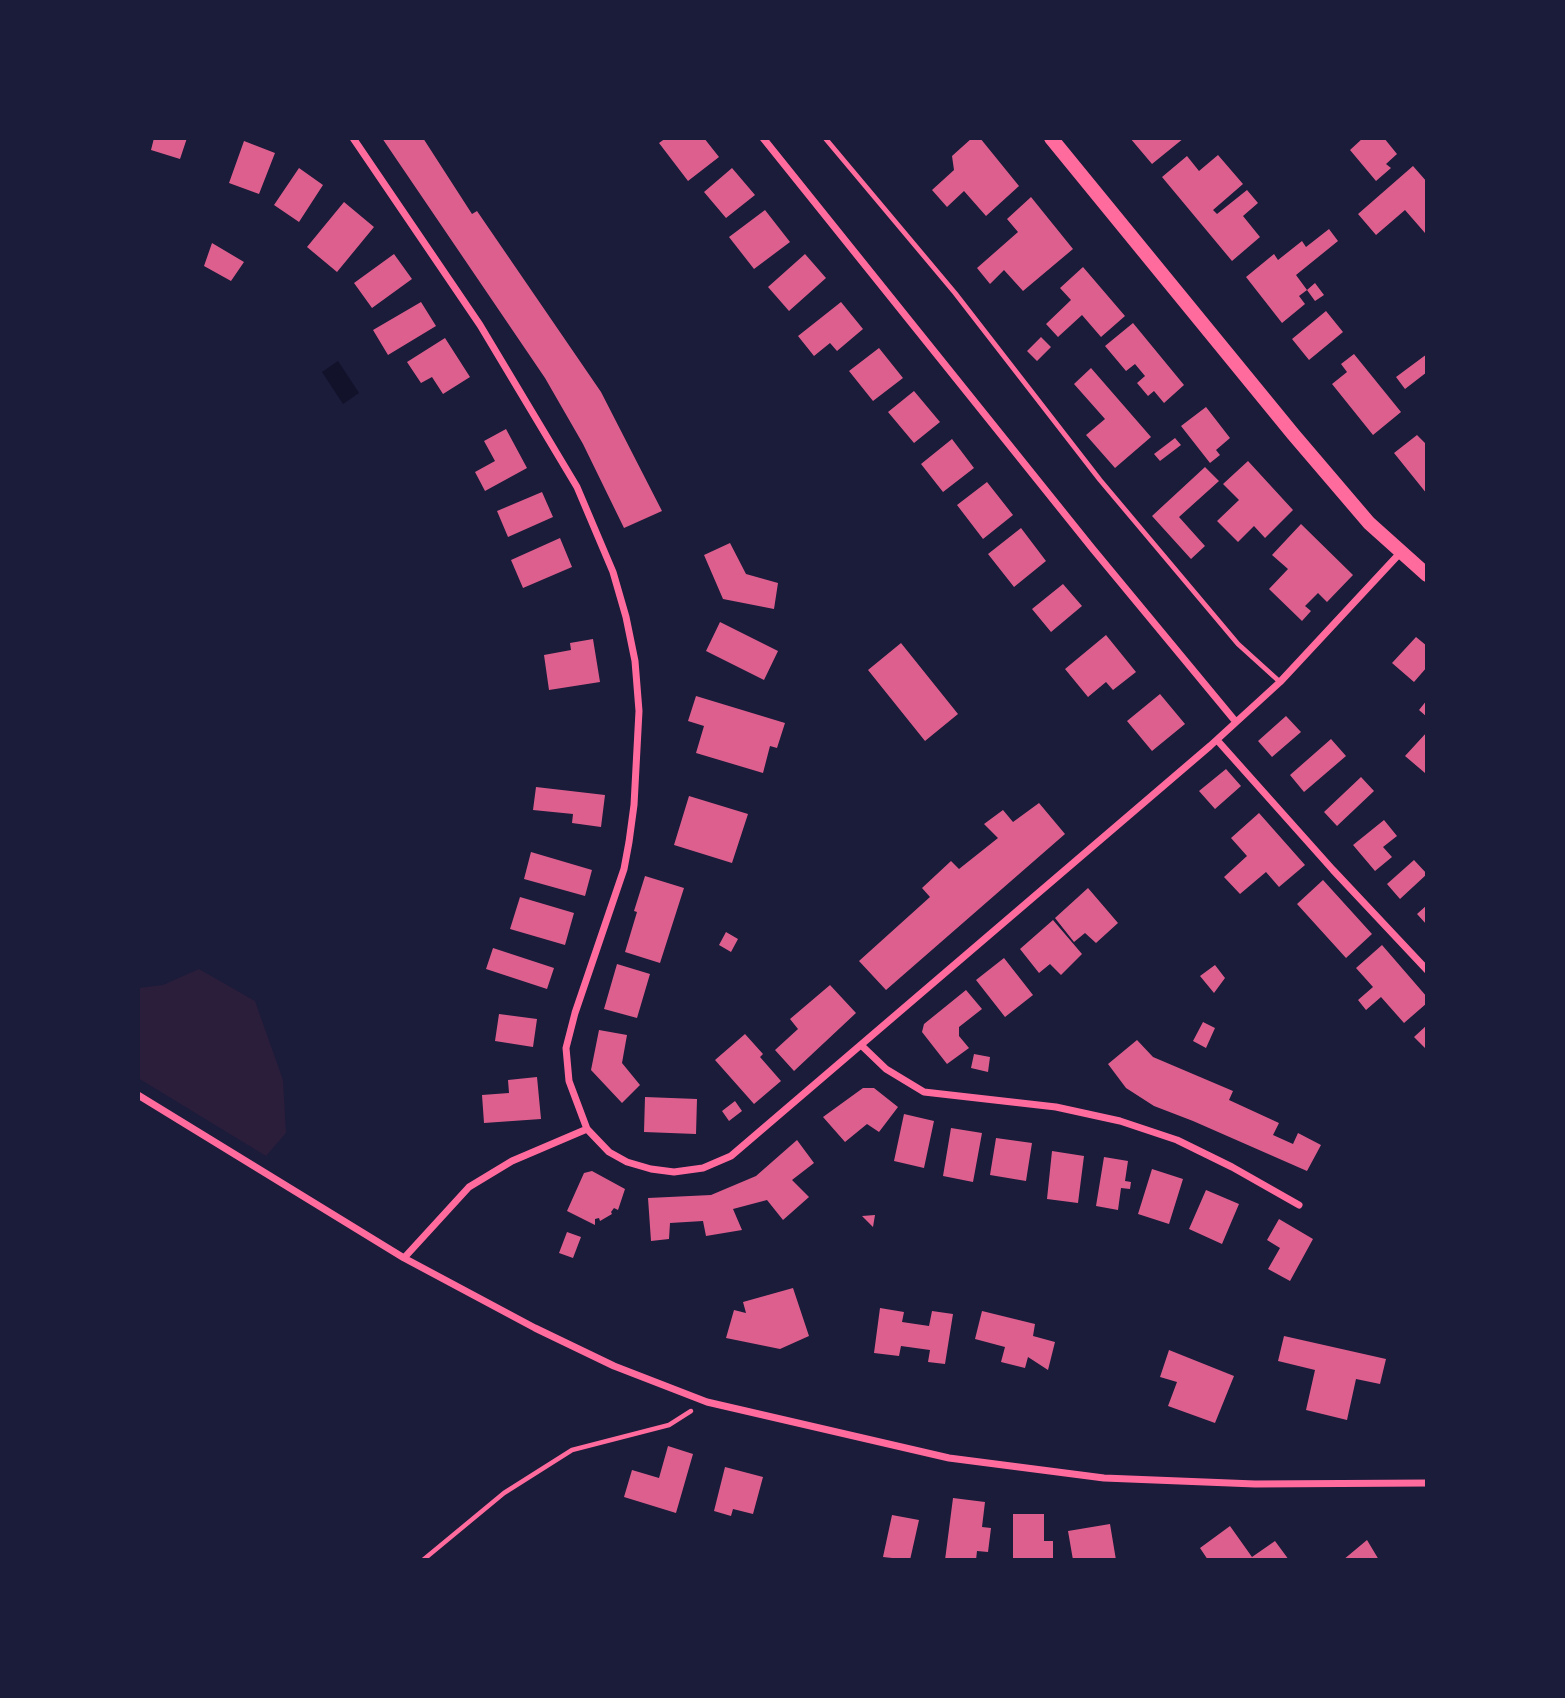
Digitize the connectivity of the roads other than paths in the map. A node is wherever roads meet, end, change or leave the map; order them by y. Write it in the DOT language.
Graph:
graph roads {
  1 [pos="353,138"];
  2 [pos="763,138"];
  3 [pos="825,138"];
  4 [pos="1051,138"];
  5 [pos="1401,552"];
  6 [pos="1427,575"];
  7 [pos="1280,682"];
  8 [pos="1236,722"];
  9 [pos="1217,740"];
  10 [pos="1427,970"];
  11 [pos="861,1045"];
  12 [pos="138,1095"];
  13 [pos="587,1129"];
  14 [pos="1299,1205"];
  15 [pos="404,1258"];
  16 [pos="1427,1483"];
  1 -- 13 [label="street"];
  2 -- 8 [label="street"];
  3 -- 7 [label="lane"];
  4 -- 5 [label="main road"];
  5 -- 6 [label="main road"];
  5 -- 7 [label="street"];
  7 -- 8 [label="street"];
  8 -- 9 [label="street"];
  9 -- 10 [label="street"];
  9 -- 11 [label="street"];
  11 -- 13 [label="street"];
  11 -- 14 [label="street"];
  12 -- 15 [label="street"];
  13 -- 15 [label="street"];
  15 -- 16 [label="street"];
}
